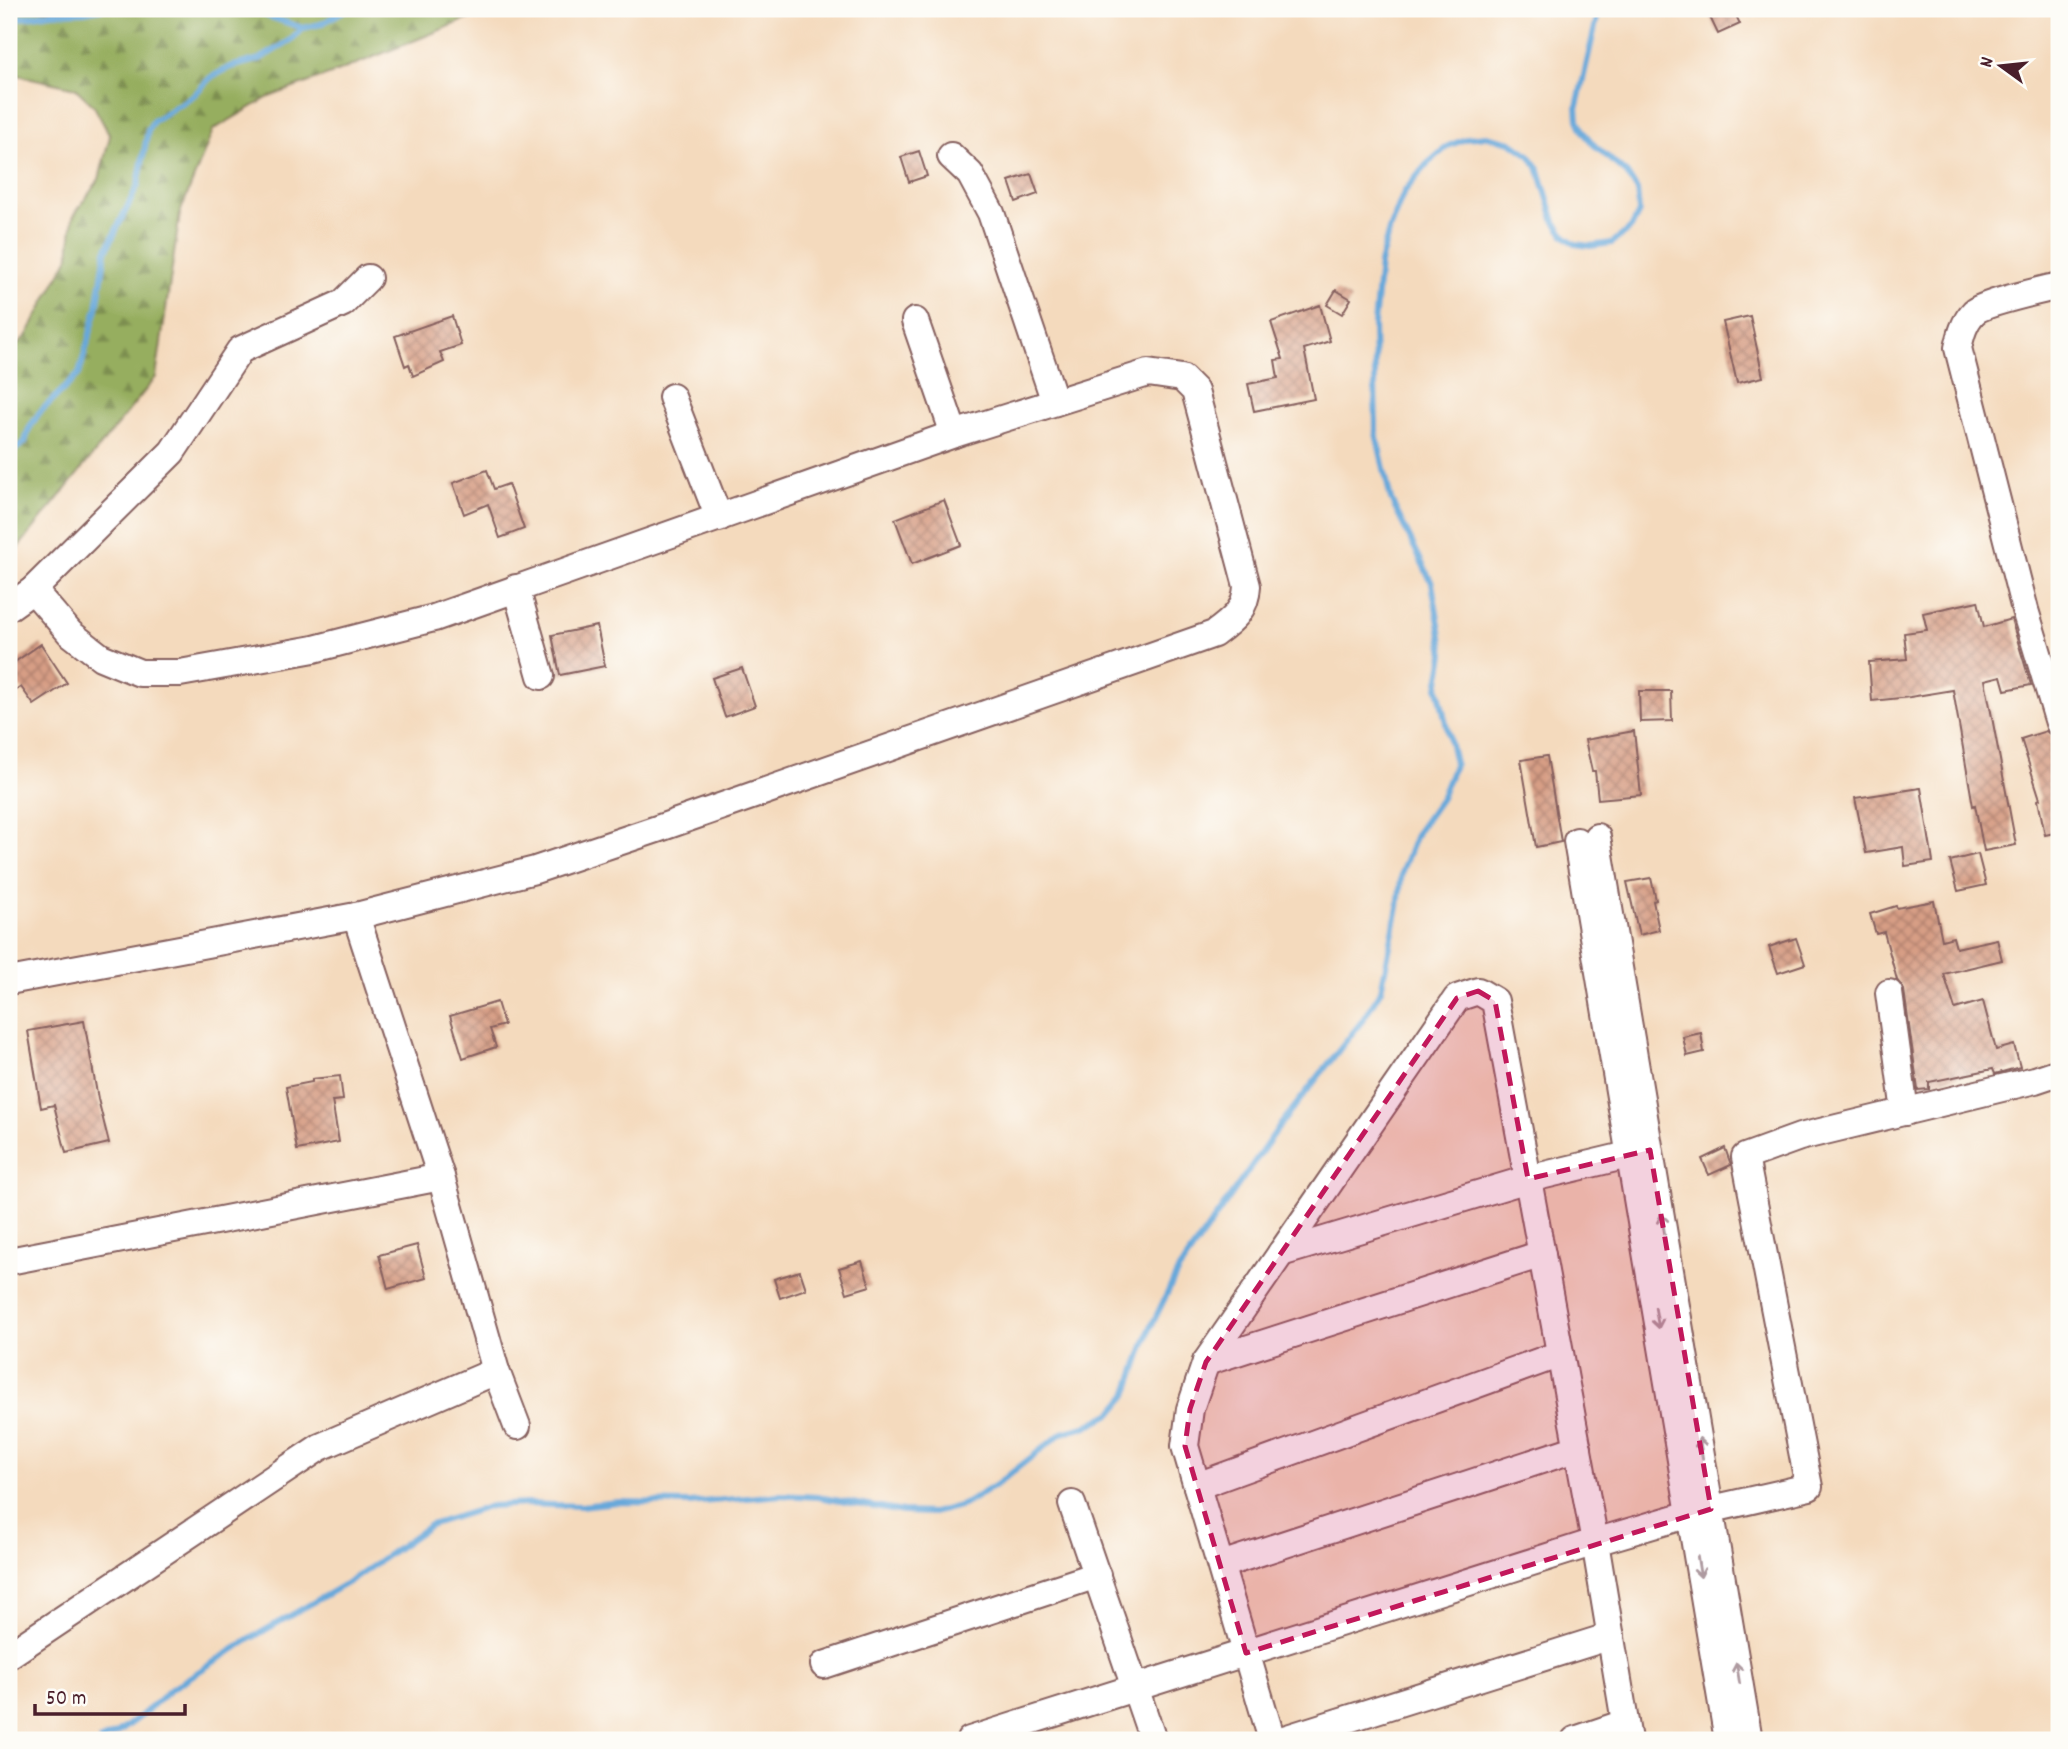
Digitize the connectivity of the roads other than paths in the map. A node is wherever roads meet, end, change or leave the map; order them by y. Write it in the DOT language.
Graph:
graph roads {
  1 [pos="951,156"];
  2 [pos="368,278"];
  3 [pos="2059,286"];
  4 [pos="915,321"];
  5 [pos="672,397"];
  6 [pos="1055,402"];
  7 [pos="954,434"];
  8 [pos="719,518"];
  9 [pos="516,588"];
  10 [pos="33,590"];
  11 [pos="9,607"];
  12 [pos="541,676"];
  13 [pos="2059,723"];
  14 [pos="1587,839"];
  15 [pos="355,916"];
  16 [pos="9,981"];
  17 [pos="1889,993"];
  18 [pos="2059,1072"];
  19 [pos="1905,1112"];
  20 [pos="1640,1152"];
  21 [pos="441,1177"];
  22 [pos="1528,1179"];
  23 [pos="1281,1253"];
  24 [pos="1542,1254"];
  25 [pos="9,1261"];
  26 [pos="1560,1354"];
  27 [pos="1206,1362"];
  28 [pos="496,1371"];
  29 [pos="517,1426"];
  30 [pos="1578,1448"];
  31 [pos="1197,1486"];
  32 [pos="1072,1504"];
  33 [pos="1700,1511"];
  34 [pos="1595,1542"];
  35 [pos="1220,1565"];
  36 [pos="1097,1575"];
  37 [pos="1611,1636"];
  38 [pos="1246,1653"];
  39 [pos="9,1655"];
  40 [pos="824,1665"];
  41 [pos="1136,1688"];
  42 [pos="1627,1732"];
  43 [pos="970,1740"];
  44 [pos="1153,1740"];
  45 [pos="1272,1740"];
  46 [pos="1281,1740"];
  47 [pos="1575,1740"];
  48 [pos="1728,1740"];
  49 [pos="1749,1740"];
  1 -- 6 [label="street"];
  2 -- 10 [label="street"];
  3 -- 13 [label="street"];
  4 -- 7 [label="street"];
  5 -- 8 [label="street"];
  6 -- 7 [label="street"];
  6 -- 15 [label="street"];
  7 -- 8 [label="street"];
  8 -- 9 [label="street"];
  9 -- 10 [label="street"];
  9 -- 12 [label="street"];
  10 -- 11 [label="street"];
  14 -- 20 [label="street"];
  15 -- 16 [label="street"];
  15 -- 21 [label="street"];
  17 -- 19 [label="street"];
  18 -- 19 [label="street"];
  19 -- 33 [label="street"];
  20 -- 22 [label="street"];
  20 -- 33 [label="street"];
  21 -- 25 [label="street"];
  21 -- 28 [label="street"];
  22 -- 23 [label="street"];
  22 -- 23 [label="street"];
  22 -- 24 [label="street"];
  23 -- 27 [label="street"];
  24 -- 26 [label="street"];
  24 -- 27 [label="street"];
  26 -- 30 [label="street"];
  26 -- 31 [label="street"];
  27 -- 31 [label="street"];
  28 -- 29 [label="street"];
  28 -- 39 [label="street"];
  30 -- 34 [label="street"];
  30 -- 35 [label="street"];
  31 -- 35 [label="street"];
  32 -- 36 [label="street"];
  33 -- 34 [label="street"];
  33 -- 48 [label="street, one-way"];
  49 -- 33 [label="street, one-way"];
  34 -- 37 [label="street"];
  34 -- 38 [label="street"];
  35 -- 38 [label="street"];
  36 -- 40 [label="street"];
  36 -- 41 [label="street"];
  37 -- 42 [label="street"];
  37 -- 46 [label="street"];
  38 -- 41 [label="street"];
  38 -- 45 [label="street"];
  41 -- 43 [label="street"];
  41 -- 44 [label="street"];
  42 -- 47 [label="street"];
}
